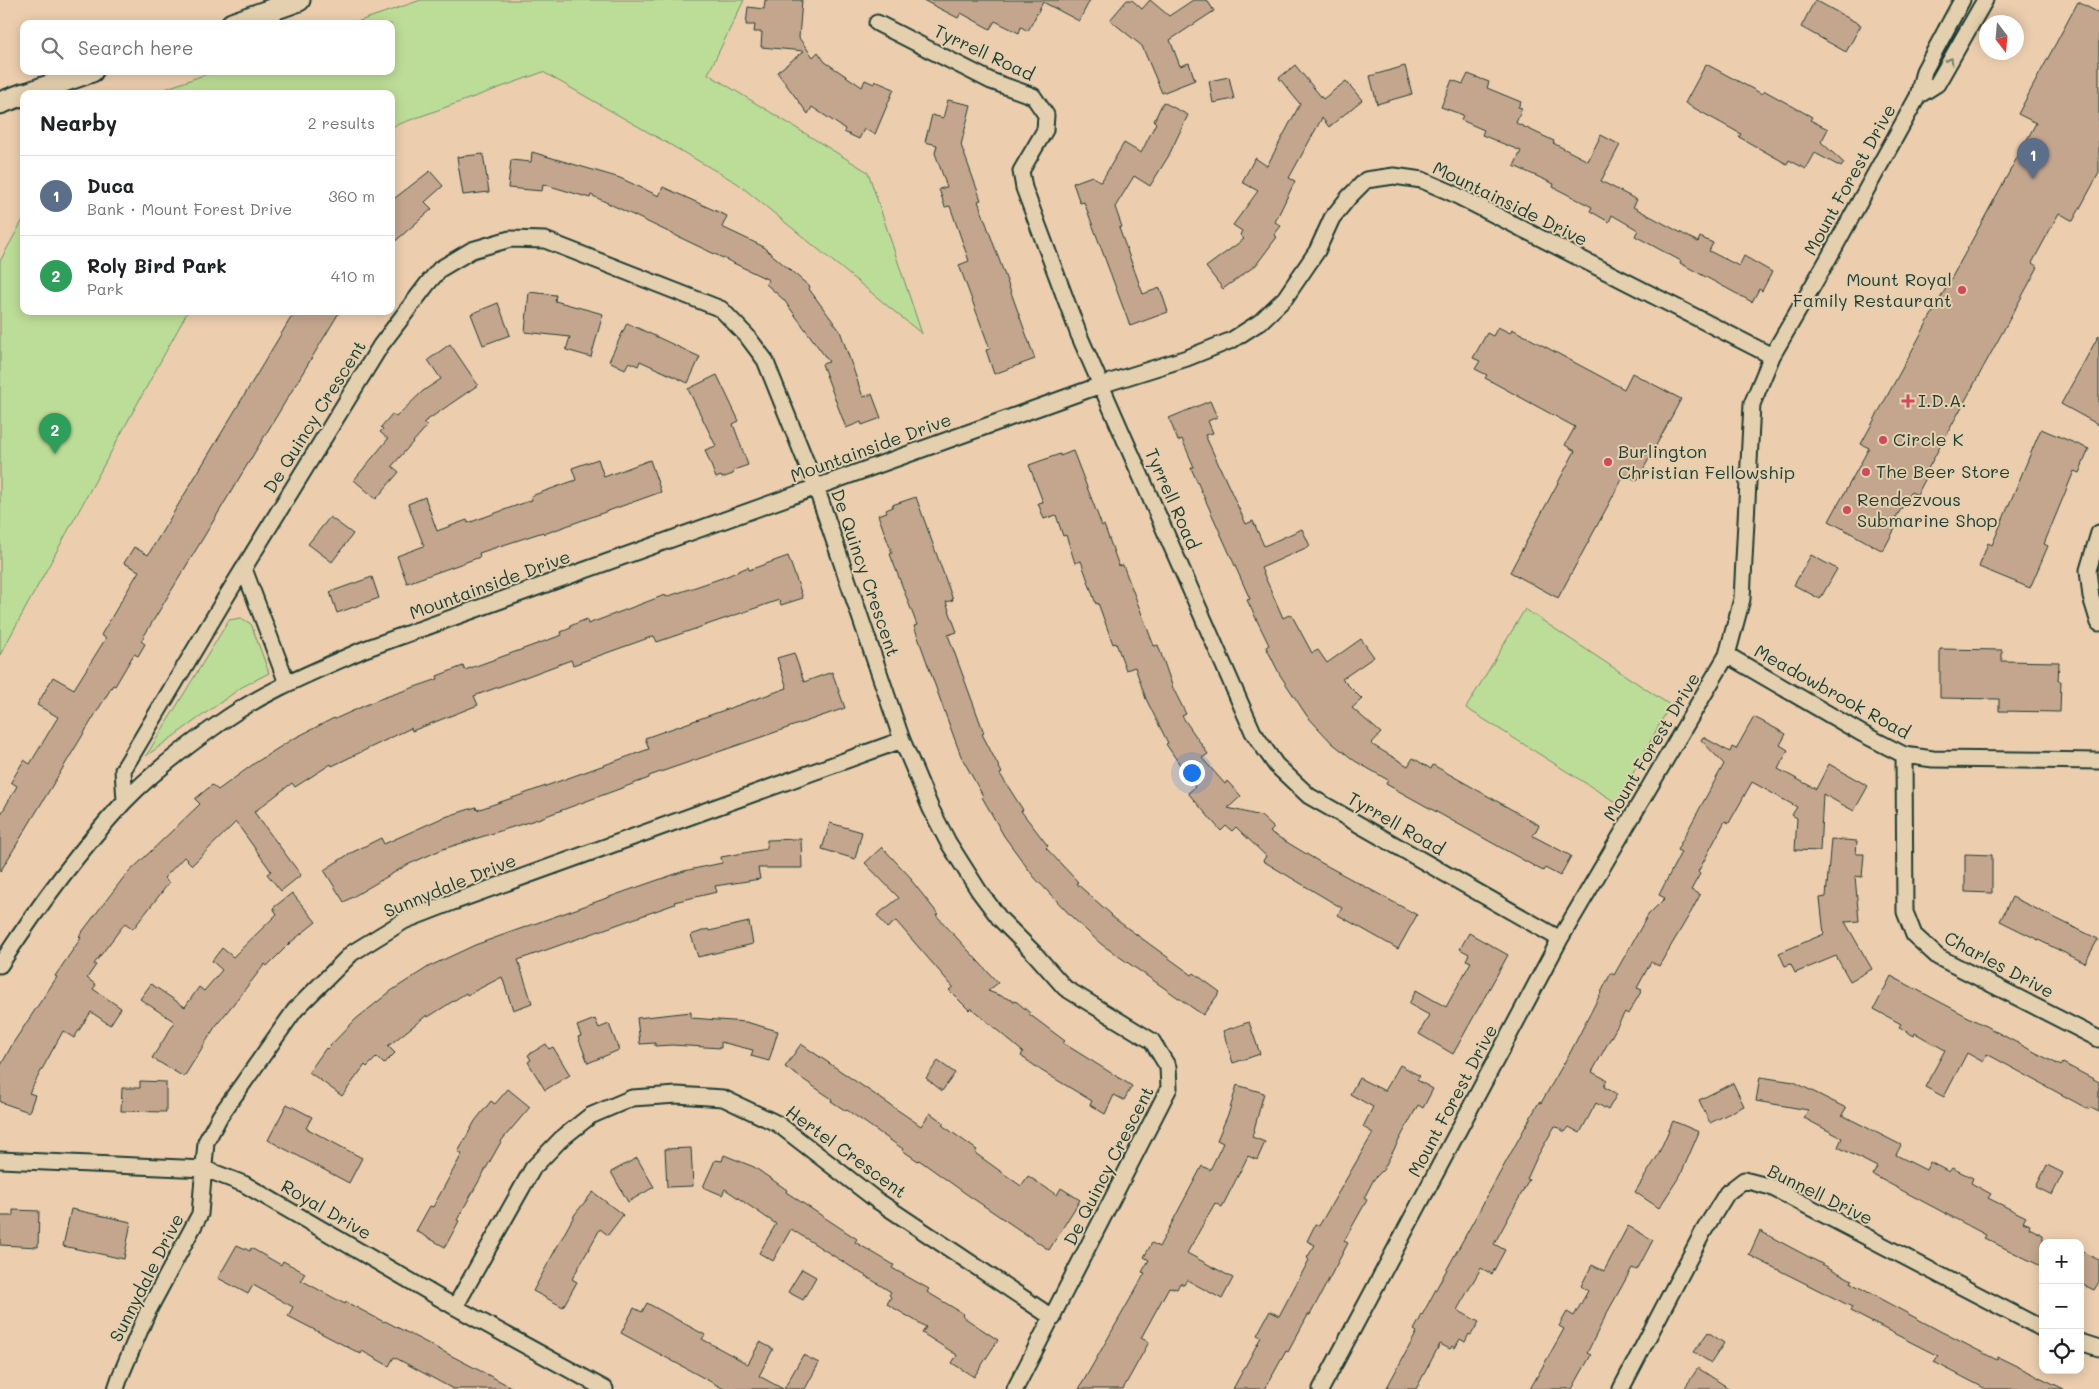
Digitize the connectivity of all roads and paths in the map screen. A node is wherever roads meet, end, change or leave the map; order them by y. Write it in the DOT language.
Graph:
graph roads {
  1 [pos="299,0"];
  2 [pos="1962,0"];
  3 [pos="1985,0"];
  4 [pos="243,20"];
  5 [pos="877,23"];
  6 [pos="80,75"];
  7 [pos="37,90"];
  8 [pos="20,96"];
  9 [pos="1918,96"];
  10 [pos="0,102"];
  11 [pos="1772,356"];
  12 [pos="1101,384"];
  13 [pos="816,487"];
  14 [pos="2099,533"];
  15 [pos="244,569"];
  16 [pos="2099,622"];
  17 [pos="1728,655"];
  18 [pos="287,683"];
  19 [pos="902,740"];
  20 [pos="1904,754"];
  21 [pos="2099,761"];
  22 [pos="125,801"];
  23 [pos="1560,939"];
  24 [pos="0,965"];
  25 [pos="2099,1039"];
  26 [pos="0,1160"];
  27 [pos="205,1169"];
  28 [pos="455,1307"];
  29 [pos="1053,1318"];
  30 [pos="2039,1327"];
  31 [pos="2084,1343"];
  32 [pos="2099,1348"];
  33 [pos="116,1389"];
  34 [pos="605,1389"];
  35 [pos="1015,1389"];
  36 [pos="1321,1389"];
  37 [pos="1621,1389"];
  1 -- 4 [label="street"];
  2 -- 9 [label="street, Mount Forest Drive"];
  9 -- 3 [label="street, Mount Forest Drive, one-way"];
  5 -- 12 [label="street, Tyrrell Road"];
  6 -- 7 [label="street"];
  8 -- 10 [label="street"];
  9 -- 11 [label="street, Mount Forest Drive"];
  11 -- 12 [label="street, Mountainside Drive"];
  11 -- 17 [label="street, Mount Forest Drive"];
  12 -- 13 [label="street, Mountainside Drive"];
  12 -- 23 [label="street, Tyrrell Road"];
  13 -- 15 [label="street, De Quincy Crescent"];
  13 -- 18 [label="street, Mountainside Drive"];
  13 -- 19 [label="street, De Quincy Crescent"];
  14 -- 16 [label="street"];
  15 -- 18 [label="street"];
  15 -- 22 [label="street, De Quincy Crescent"];
  17 -- 20 [label="street, Meadowbrook Road"];
  17 -- 23 [label="street, Mount Forest Drive"];
  18 -- 22 [label="street, Mountainside Drive"];
  19 -- 27 [label="street, Sunnydale Drive"];
  19 -- 29 [label="street, De Quincy Crescent"];
  20 -- 21 [label="street, Meadowbrook Road"];
  20 -- 25 [label="street, Charles Drive"];
  22 -- 24 [label="street, Mountainside Drive"];
  23 -- 36 [label="street, Mount Forest Drive"];
  26 -- 27 [label="street, Royal Drive"];
  27 -- 28 [label="street, Royal Drive"];
  27 -- 33 [label="street, Sunnydale Drive"];
  28 -- 29 [label="street, Hertel Crescent"];
  28 -- 34 [label="street, Royal Drive"];
  29 -- 35 [label="street, De Quincy Crescent"];
  30 -- 37 [label="street, Bunnell Drive"];
  31 -- 32 [label="street"];
}
